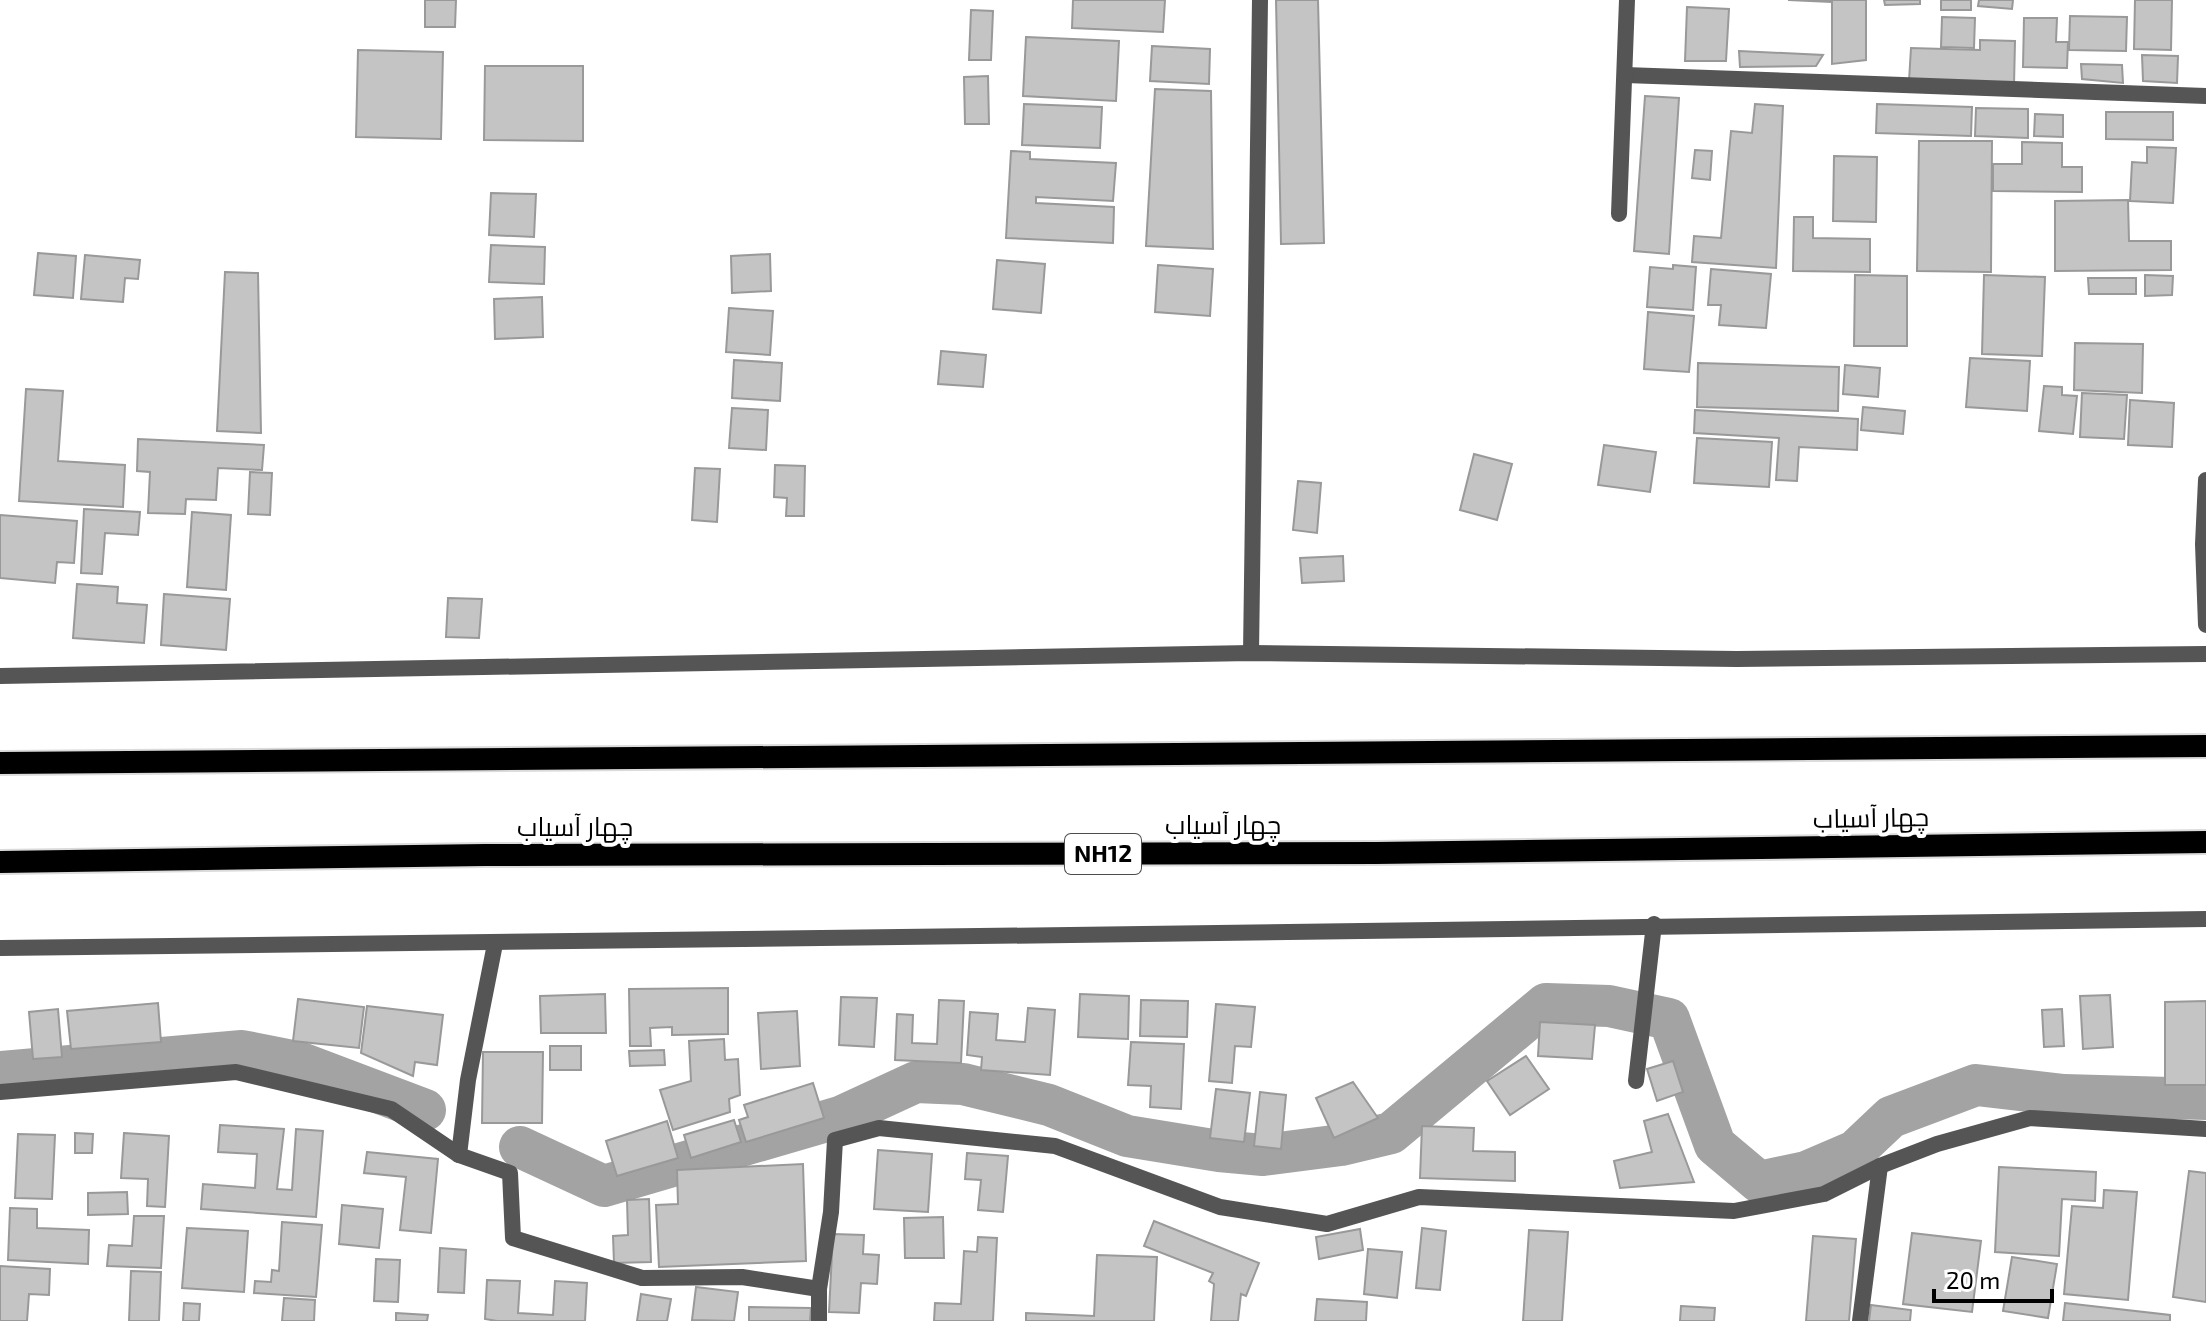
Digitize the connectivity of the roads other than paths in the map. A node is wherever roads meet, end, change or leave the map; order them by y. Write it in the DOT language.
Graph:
graph roads {
  1 [pos="1260,0"];
  2 [pos="1627,0"];
  3 [pos="1625,75"];
  4 [pos="2206,96"];
  5 [pos="1619,214"];
  6 [pos="2206,480"];
  7 [pos="2206,625"];
  8 [pos="1251,653"];
  9 [pos="2206,654"];
  10 [pos="0,676"];
  11 [pos="2206,746"];
  12 [pos="0,763"];
  13 [pos="2206,842"];
  14 [pos="0,862"];
  15 [pos="2206,919"];
  16 [pos="1654,924"];
  17 [pos="495,944"];
  18 [pos="0,948"];
  19 [pos="1636,1081"];
  20 [pos="0,1092"];
  21 [pos="2206,1129"];
  22 [pos="459,1155"];
  23 [pos="1880,1166"];
  24 [pos="819,1289"];
  25 [pos="819,1321"];
  26 [pos="1860,1321"];
  1 -- 8 [label="street"];
  2 -- 3 [label="street"];
  3 -- 4 [label="street"];
  3 -- 5 [label="street"];
  6 -- 7 [label="street"];
  8 -- 9 [label="street"];
  8 -- 10 [label="street"];
  11 -- 12 [label="highway"];
  13 -- 14 [label="highway, چهار آسیاب / NH12"];
  15 -- 16 [label="street"];
  16 -- 17 [label="street"];
  16 -- 19 [label="street"];
  17 -- 18 [label="street"];
  17 -- 22 [label="street"];
  20 -- 22 [label="street"];
  21 -- 23 [label="street"];
  22 -- 24 [label="street"];
  23 -- 24 [label="street"];
  23 -- 26 [label="street"];
  24 -- 25 [label="street"];
}
